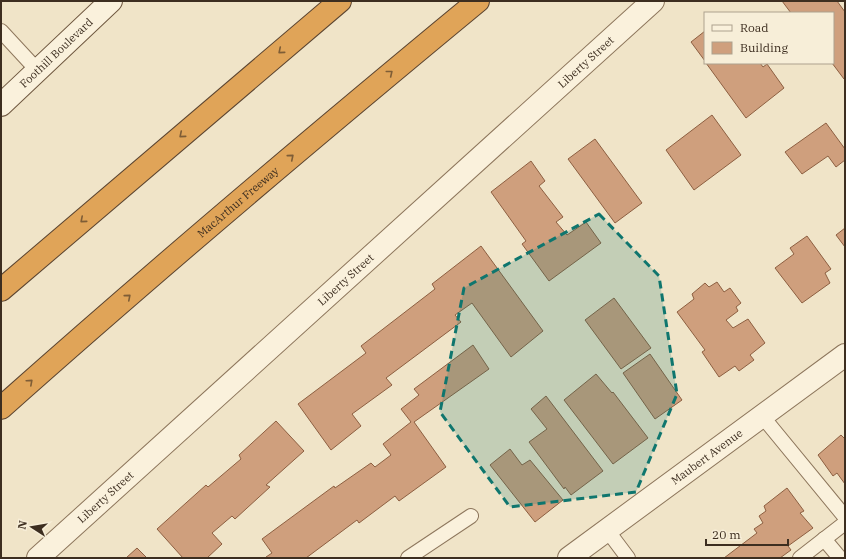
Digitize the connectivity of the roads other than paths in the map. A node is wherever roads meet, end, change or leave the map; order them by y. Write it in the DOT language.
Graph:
graph roads {
  1 [pos="111,1"];
  2 [pos="334,1"];
  3 [pos="340,1"];
  4 [pos="478,1"];
  5 [pos="653,1"];
  6 [pos="311,26"];
  7 [pos="1,31"];
  8 [pos="38,70"];
  9 [pos="1,105"];
  10 [pos="1,290"];
  11 [pos="845,355"];
  12 [pos="1,408"];
  13 [pos="762,416"];
  14 [pos="471,516"];
  15 [pos="845,517"];
  16 [pos="845,523"];
  17 [pos="607,530"];
  18 [pos="824,539"];
  19 [pos="38,558"];
  20 [pos="408,558"];
  21 [pos="569,558"];
  22 [pos="628,558"];
  23 [pos="800,558"];
  24 [pos="840,558"];
  1 -- 8 [label="street, Foothill Boulevard"];
  2 -- 6 [label="highway"];
  3 -- 6 [label="highway"];
  12 -- 4 [label="highway, MacArthur Freeway, one-way"];
  5 -- 19 [label="street, Liberty Street"];
  6 -- 10 [label="highway, one-way"];
  7 -- 8 [label="lane"];
  8 -- 9 [label="street, Foothill Boulevard"];
  11 -- 13 [label="street, Maubert Avenue"];
  13 -- 15 [label="lane"];
  13 -- 17 [label="street, Maubert Avenue"];
  14 -- 20 [label="lane"];
  16 -- 18 [label="lane"];
  17 -- 21 [label="street, Maubert Avenue"];
  17 -- 22 [label="lane"];
  18 -- 23 [label="lane"];
  18 -- 24 [label="lane"];
}
